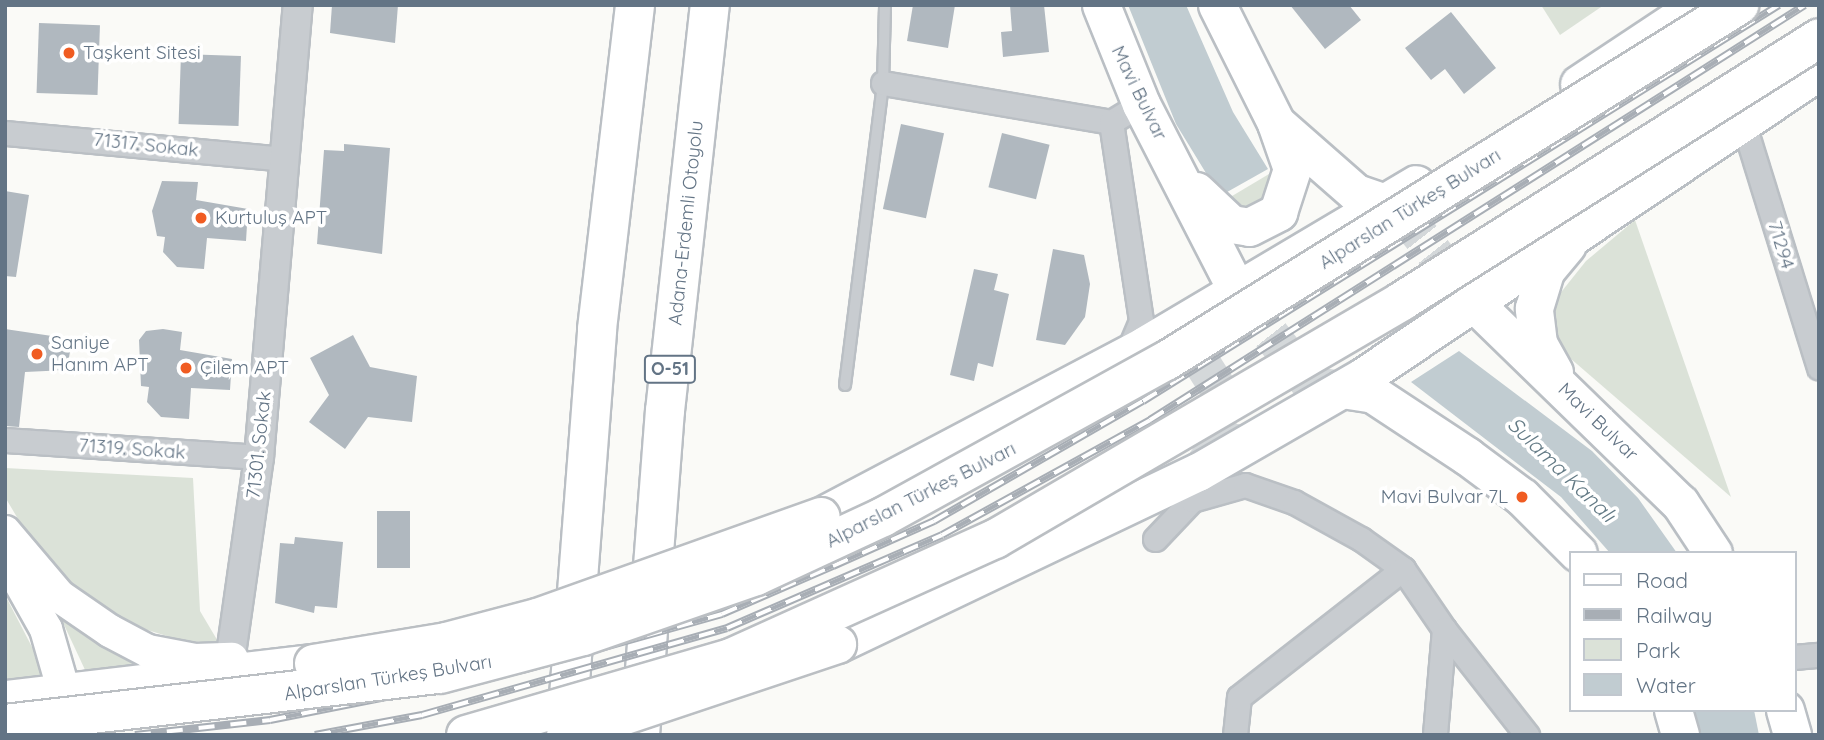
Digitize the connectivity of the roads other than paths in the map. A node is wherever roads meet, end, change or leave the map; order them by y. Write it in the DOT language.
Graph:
graph roads {
  1 [pos="299,5"];
  2 [pos="635,5"];
  3 [pos="710,5"];
  4 [pos="885,5"];
  5 [pos="1101,5"];
  6 [pos="1217,5"];
  7 [pos="1698,5"];
  8 [pos="1739,5"];
  9 [pos="1819,38"];
  10 [pos="883,83"];
  11 [pos="1809,85"];
  12 [pos="1126,113"];
  13 [pos="1276,122"];
  14 [pos="1743,122"];
  15 [pos="5,133"];
  16 [pos="286,159"];
  17 [pos="1181,175"];
  18 [pos="1385,203"];
  19 [pos="1583,226"];
  20 [pos="1237,291"];
  21 [pos="1473,302"];
  22 [pos="1127,355"];
  23 [pos="1819,368"];
  24 [pos="845,385"];
  25 [pos="1563,388"];
  26 [pos="1342,389"];
  27 [pos="5,440"];
  28 [pos="259,457"];
  29 [pos="5,532"];
  30 [pos="1155,539"];
  31 [pos="1576,551"];
  32 [pos="1712,551"];
  33 [pos="5,556"];
  34 [pos="1403,569"];
  35 [pos="1444,629"];
  36 [pos="1819,655"];
  37 [pos="1796,657"];
  38 [pos="229,667"];
  39 [pos="5,699"];
  40 [pos="66,701"];
  41 [pos="1674,712"];
  42 [pos="1786,712"];
  43 [pos="5,724"];
  44 [pos="466,735"];
  45 [pos="566,735"];
  46 [pos="640,735"];
  47 [pos="1235,735"];
  48 [pos="1435,735"];
  49 [pos="1527,735"];
  50 [pos="1680,735"];
  51 [pos="1792,735"];
  1 -- 16 [label="street, 71301. Sokak"];
  2 -- 45 [label="highway"];
  3 -- 46 [label="highway, Adana-Erdemli Otoyolu / O-51"];
  4 -- 10 [label="lane"];
  5 -- 12 [label="main road, Mavi Bulvar"];
  6 -- 13 [label="main road"];
  7 -- 18 [label="main road, Alparslan Türkeş Bulvarı"];
  8 -- 43 [label="highway, Alparslan Türkeş Bulvarı, bridge"];
  9 -- 44 [label="highway, bridge"];
  10 -- 12 [label="street"];
  10 -- 24 [label="lane"];
  11 -- 14 [label="main road"];
  12 -- 17 [label="main road, Mavi Bulvar"];
  12 -- 22 [label="street"];
  13 -- 17 [label="main road"];
  13 -- 18 [label="main road"];
  14 -- 19 [label="main road"];
  14 -- 23 [label="street, 71294"];
  15 -- 16 [label="street, 71317. Sokak"];
  16 -- 28 [label="street, 71301. Sokak"];
  17 -- 20 [label="main road, Mavi Bulvar"];
  18 -- 20 [label="main road, Alparslan Türkeş Bulvarı"];
  19 -- 21 [label="main road"];
  19 -- 25 [label="main road"];
  20 -- 22 [label="main road, Alparslan Türkeş Bulvarı"];
  21 -- 25 [label="main road, Mavi Bulvar"];
  21 -- 26 [label="main road"];
  22 -- 38 [label="main road, Alparslan Türkeş Bulvarı, bridge"];
  25 -- 32 [label="main road, Mavi Bulvar"];
  26 -- 31 [label="main road"];
  26 -- 45 [label="main road, bridge"];
  27 -- 28 [label="street, 71319. Sokak"];
  28 -- 38 [label="street, 71301. Sokak"];
  29 -- 38 [label="main road"];
  30 -- 34 [label="street"];
  33 -- 40 [label="main road"];
  34 -- 35 [label="street"];
  34 -- 47 [label="street"];
  35 -- 48 [label="street"];
  35 -- 49 [label="street"];
  36 -- 37 [label="street"];
  38 -- 40 [label="main road, Alparslan Türkeş Bulvarı"];
  39 -- 40 [label="main road, Alparslan Türkeş Bulvarı"];
  41 -- 50 [label="main road"];
  42 -- 51 [label="main road"];
}
